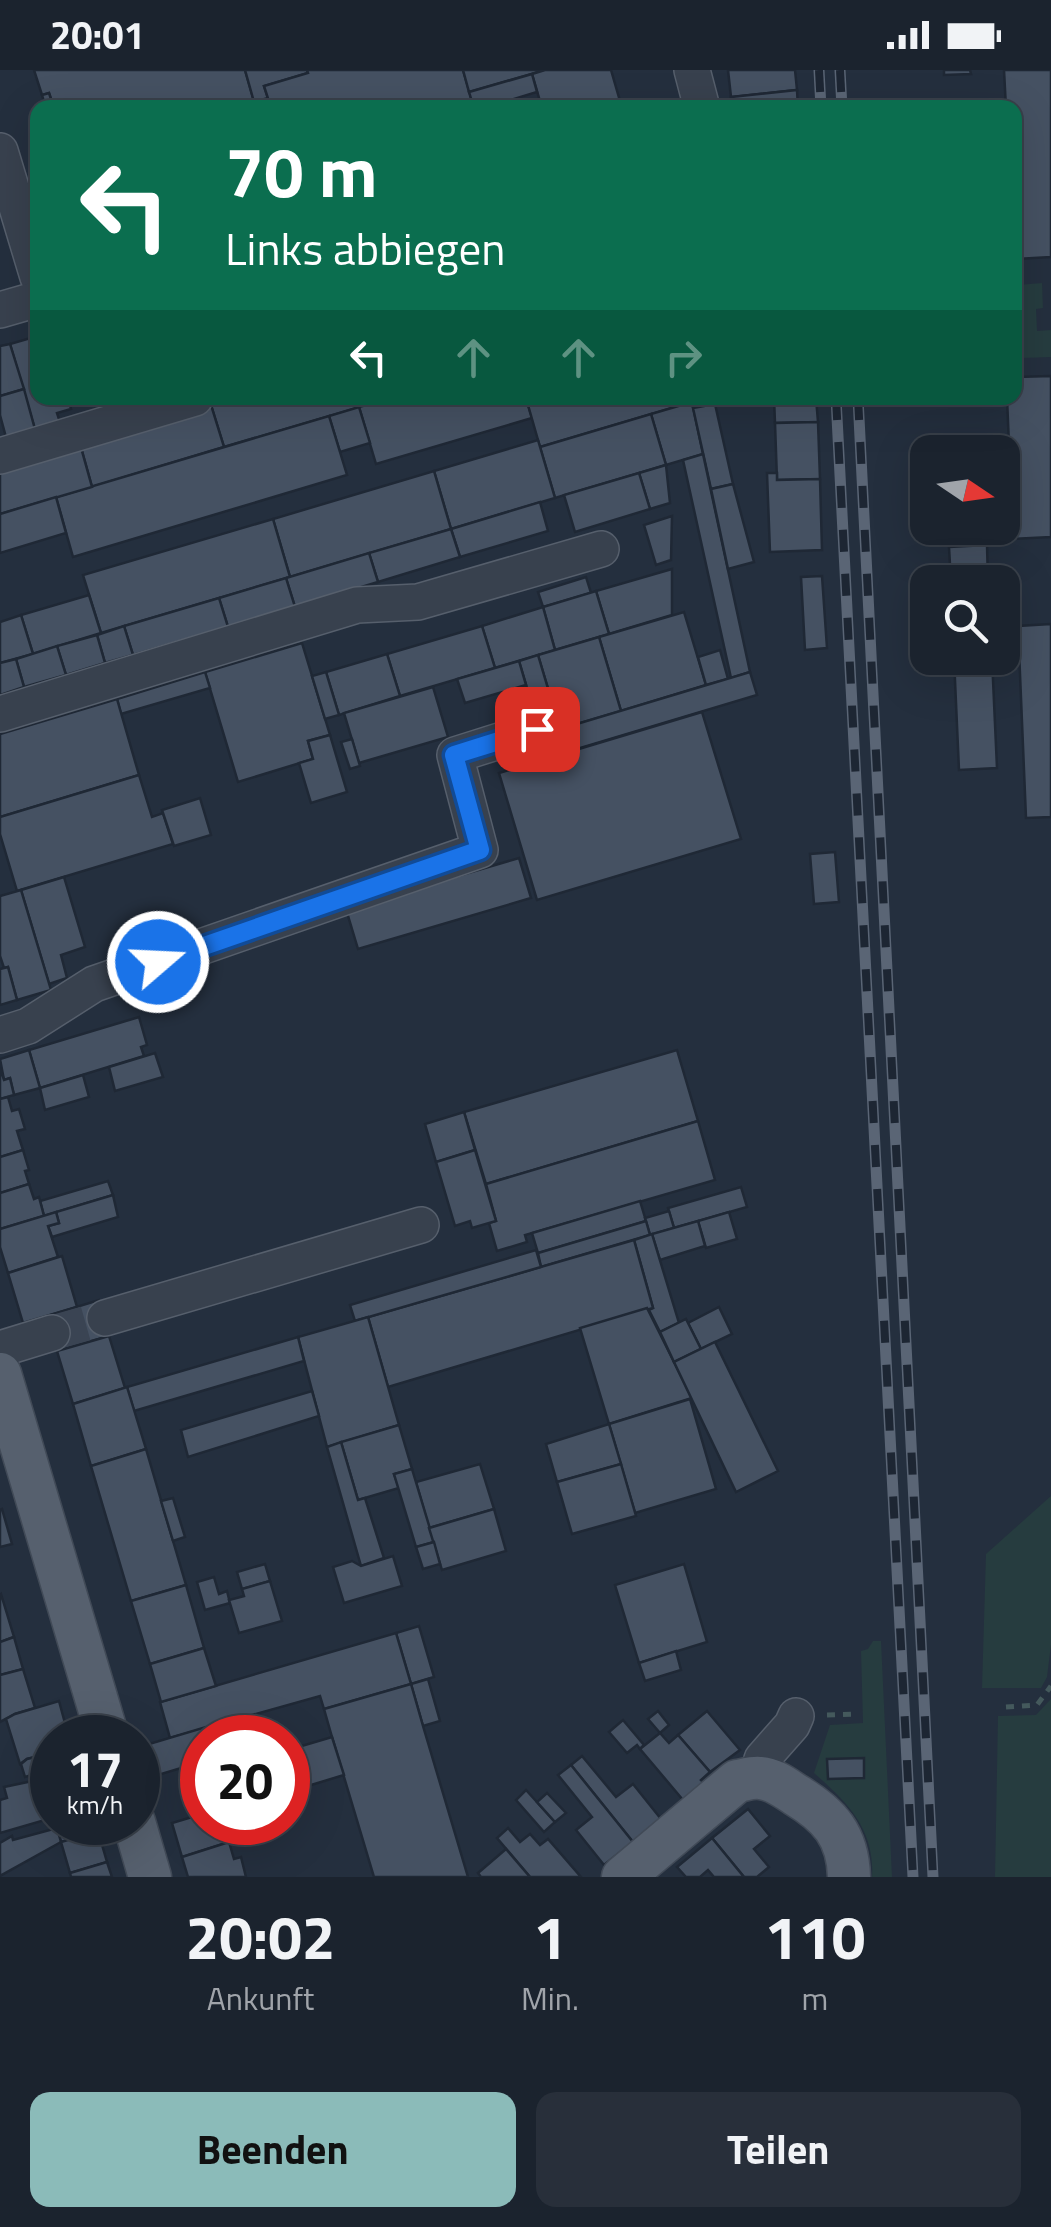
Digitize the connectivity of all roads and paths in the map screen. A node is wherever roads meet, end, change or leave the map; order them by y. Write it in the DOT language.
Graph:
graph roads {
  1 [pos="692,70"];
  2 [pos="700,100"];
  3 [pos="4,181"];
  4 [pos="30,254"];
  5 [pos="30,301"];
  6 [pos="0,310"];
  7 [pos="171,405"];
  8 [pos="0,456"];
  9 [pos="601,549"];
  10 [pos="0,714"];
  11 [pos="537,729"];
  12 [pos="0,1035"];
  13 [pos="420,1225"];
  14 [pos="104,1318"];
  15 [pos="52,1333"];
  16 [pos="0,1349"];
  17 [pos="0,1374"];
  18 [pos="1051,1686"];
  19 [pos="1006,1707"];
  20 [pos="859,1714"];
  21 [pos="101,1715"];
  22 [pos="811,1716"];
  23 [pos="758,1778"];
  24 [pos="141,1845"];
  25 [pos="150,1877"];
  26 [pos="623,1877"];
  27 [pos="849,1877"];
  1 -- 2 [label="lane"];
  3 -- 4 [label="lane"];
  5 -- 6 [label="lane"];
  7 -- 8 [label="lane"];
  9 -- 10 [label="lane"];
  11 -- 12 [label="lane"];
  13 -- 14 [label="lane"];
  15 -- 16 [label="lane"];
  17 -- 21 [label="main road"];
  18 -- 19 [label="path"];
  20 -- 22 [label="path"];
  22 -- 23 [label="lane"];
  23 -- 26 [label="main road"];
  23 -- 27 [label="main road"];
  24 -- 25 [label="main road"];
}
